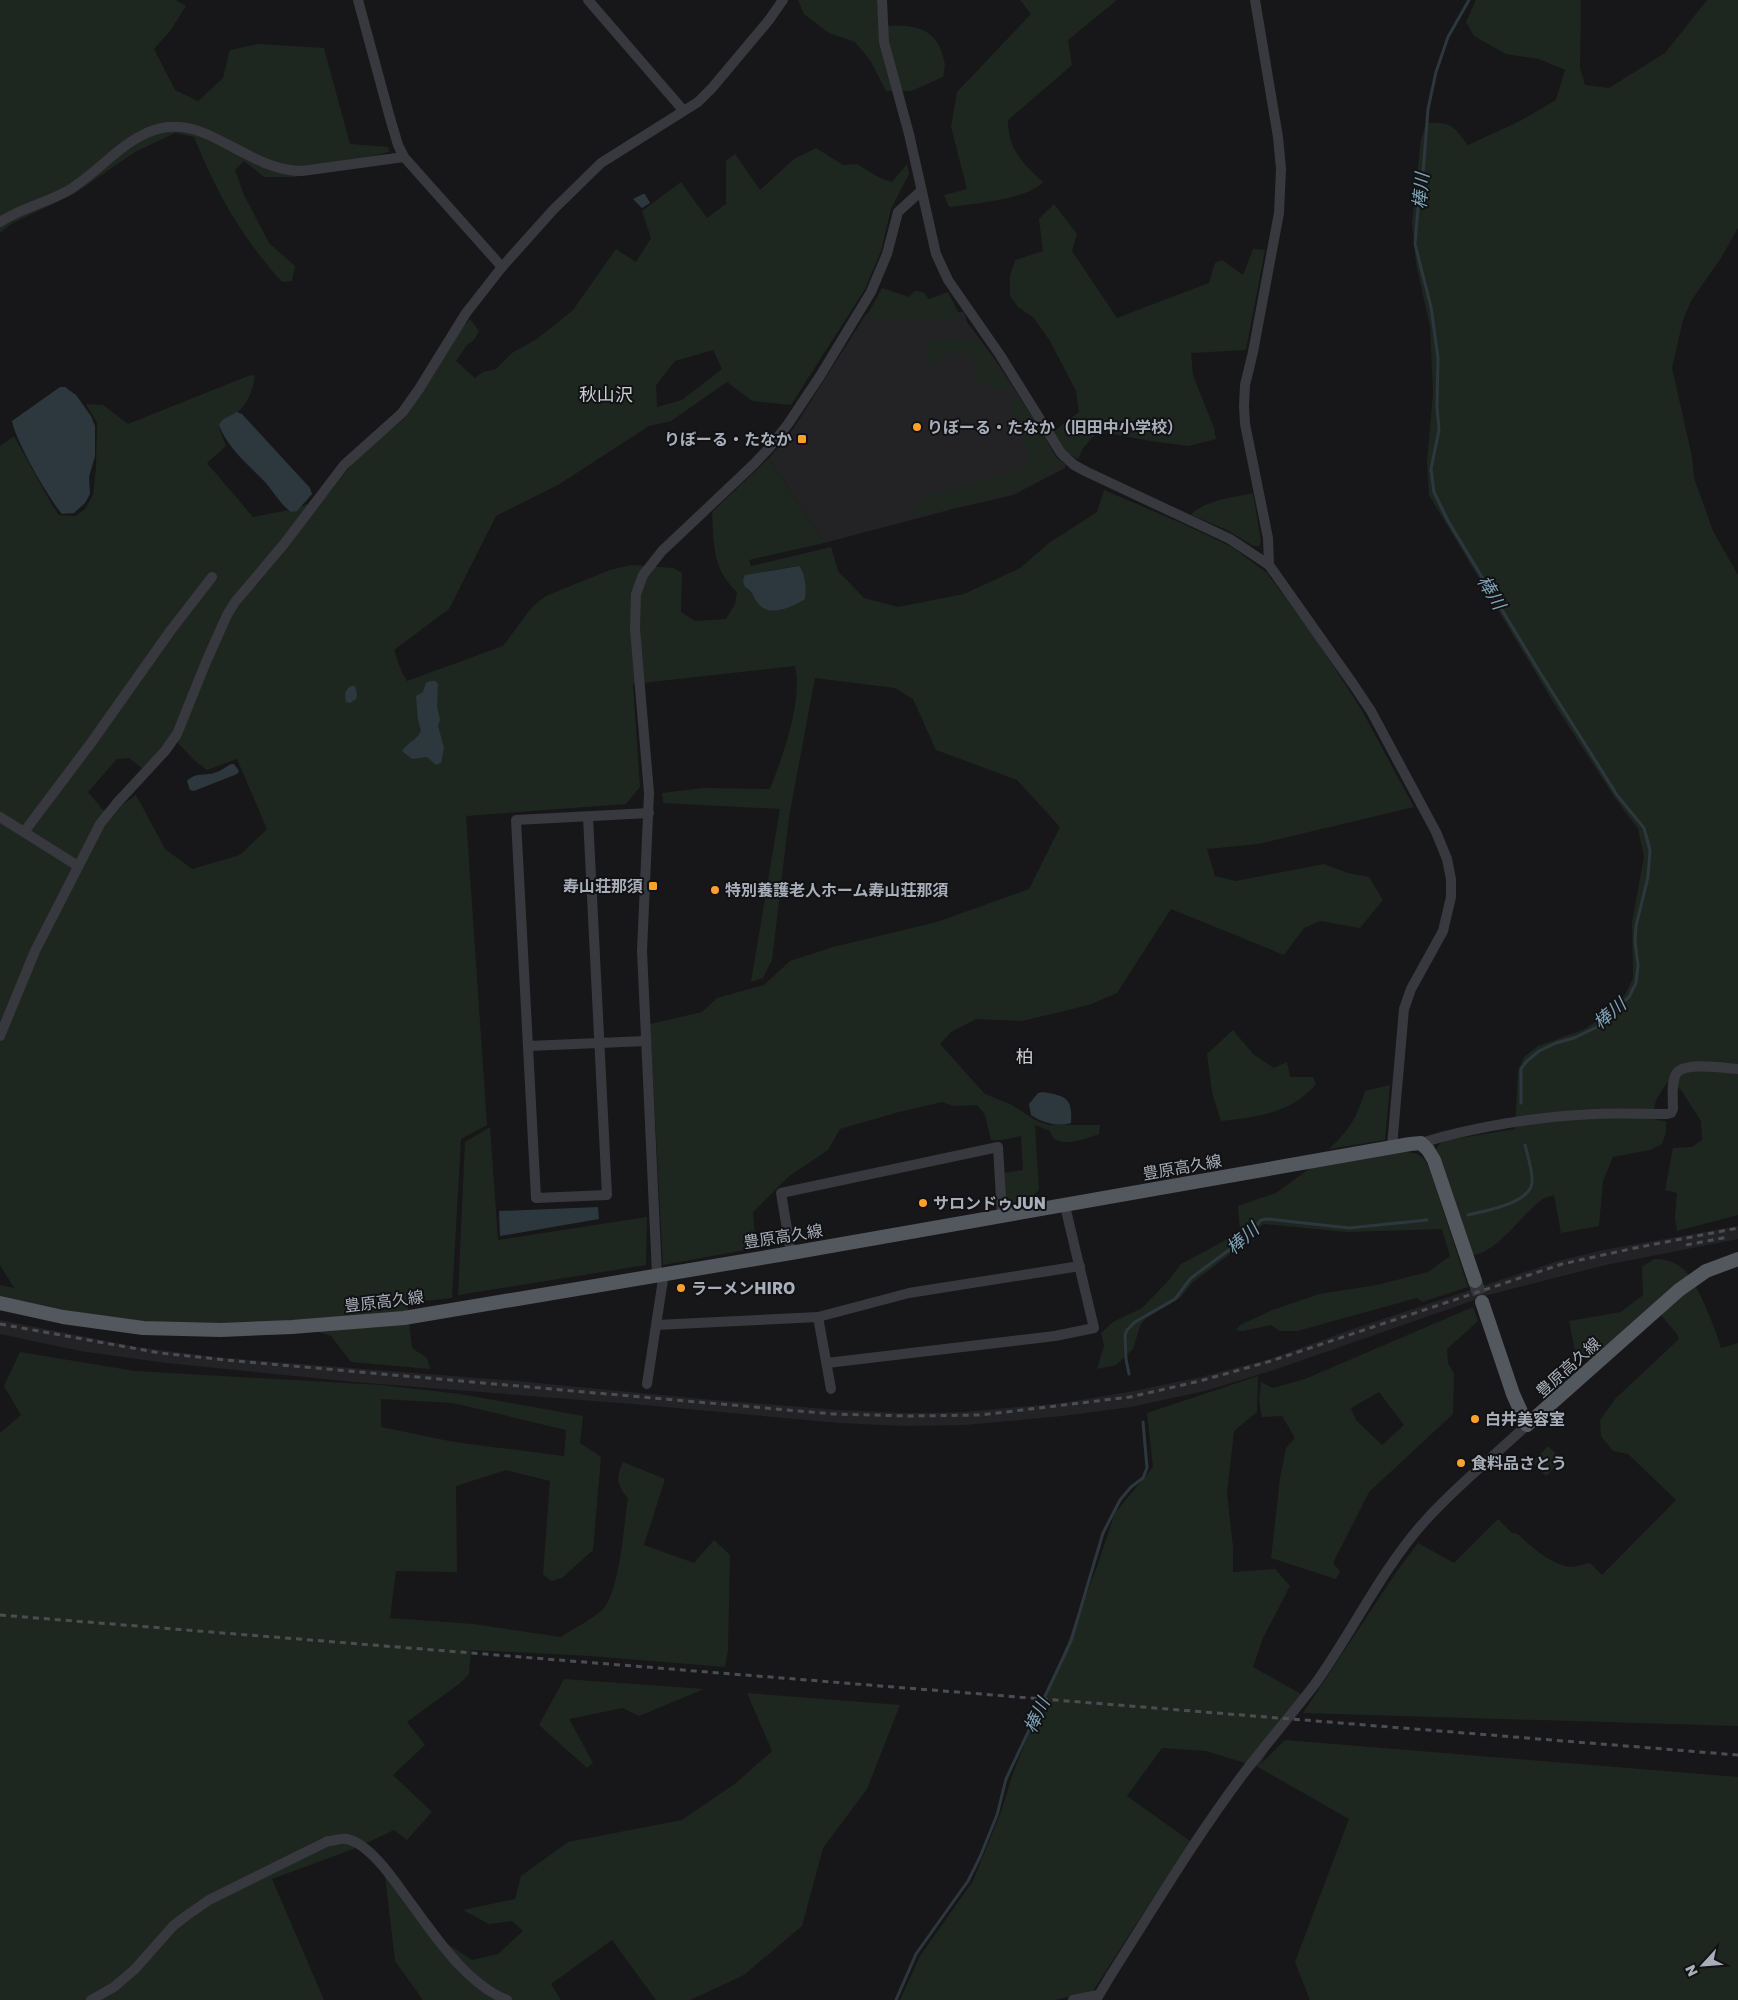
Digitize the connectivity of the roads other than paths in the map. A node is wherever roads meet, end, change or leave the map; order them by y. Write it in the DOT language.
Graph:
graph roads {
  1 [pos="358,0"];
  2 [pos="588,0"];
  3 [pos="783,0"];
  4 [pos="882,0"];
  5 [pos="1255,0"];
  6 [pos="683,110"];
  7 [pos="404,157"];
  8 [pos="922,191"];
  9 [pos="0,222"];
  10 [pos="502,267"];
  11 [pos="1269,565"];
  12 [pos="212,577"];
  13 [pos="649,813"];
  14 [pos="0,817"];
  15 [pos="588,817"];
  16 [pos="24,832"];
  17 [pos="78,866"];
  18 [pos="0,1036"];
  19 [pos="646,1041"];
  20 [pos="599,1042"];
  21 [pos="528,1046"];
  22 [pos="1738,1069"];
  23 [pos="1421,1144"];
  24 [pos="1392,1146"];
  25 [pos="1066,1206"];
  26 [pos="1002,1216"];
  27 [pos="791,1253"];
  28 [pos="1738,1259"];
  29 [pos="1080,1266"];
  30 [pos="661,1274"];
  31 [pos="1475,1281"];
  32 [pos="1482,1302"];
  33 [pos="0,1303"];
  34 [pos="818,1317"];
  35 [pos="656,1325"];
  36 [pos="827,1363"];
  37 [pos="647,1384"];
  38 [pos="832,1390"];
  39 [pos="1527,1426"];
  40 [pos="1098,1998"];
  41 [pos="91,2000"];
  42 [pos="507,2000"];
  43 [pos="1073,2000"];
  1 -- 7 [label="street"];
  2 -- 6 [label="street"];
  3 -- 6 [label="street"];
  4 -- 8 [label="street"];
  5 -- 11 [label="street"];
  6 -- 10 [label="street"];
  7 -- 9 [label="street"];
  7 -- 10 [label="street"];
  8 -- 11 [label="street"];
  8 -- 13 [label="street"];
  10 -- 17 [label="street"];
  11 -- 24 [label="street"];
  12 -- 16 [label="street"];
  13 -- 15 [label="street"];
  13 -- 19 [label="street"];
  14 -- 16 [label="street"];
  15 -- 20 [label="street"];
  15 -- 21 [label="street"];
  16 -- 17 [label="street"];
  17 -- 18 [label="street"];
  19 -- 20 [label="street"];
  19 -- 30 [label="street"];
  20 -- 21 [label="street"];
  20 -- 21 [label="street"];
  22 -- 23 [label="street"];
  23 -- 24 [label="main road, 豊原高久線"];
  23 -- 31 [label="main road"];
  24 -- 25 [label="main road, 豊原高久線"];
  25 -- 26 [label="main road, 豊原高久線"];
  25 -- 29 [label="street"];
  26 -- 27 [label="main road, 豊原高久線"];
  26 -- 27 [label="street"];
  27 -- 30 [label="main road, 豊原高久線"];
  28 -- 39 [label="main road, 豊原高久線"];
  29 -- 34 [label="street"];
  29 -- 36 [label="street"];
  30 -- 33 [label="main road, 豊原高久線"];
  30 -- 35 [label="street"];
  32 -- 39 [label="main road, 豊原高久線"];
  34 -- 35 [label="street"];
  34 -- 36 [label="street"];
  35 -- 37 [label="street"];
  36 -- 38 [label="street"];
  39 -- 40 [label="street"];
  40 -- 43 [label="street"];
  41 -- 42 [label="street"];
}
